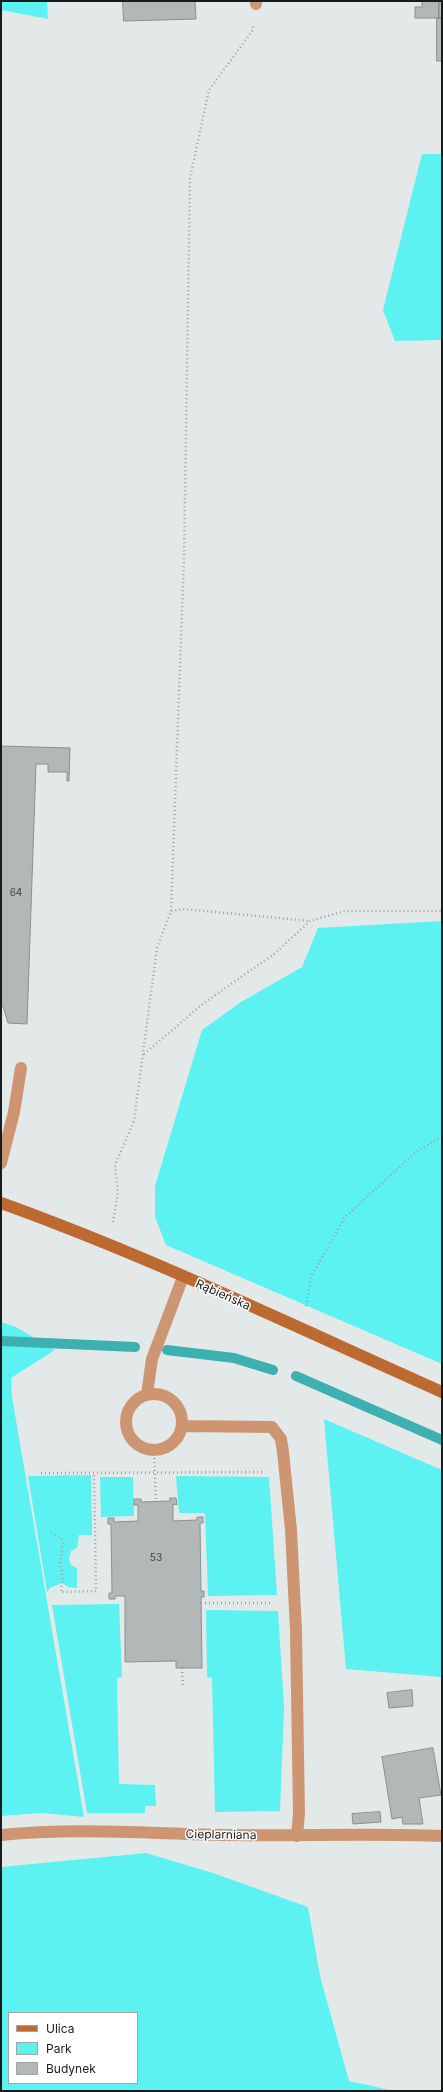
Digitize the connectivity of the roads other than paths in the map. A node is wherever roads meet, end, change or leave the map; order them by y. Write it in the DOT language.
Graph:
graph roads {
  1 [pos="21,1068"];
  2 [pos="1,1163"];
  3 [pos="1,1203"];
  4 [pos="183,1277"];
  5 [pos="442,1392"];
  6 [pos="148,1394"];
  7 [pos="182,1426"];
  8 [pos="1,1836"];
  9 [pos="298,1836"];
  10 [pos="442,1836"];
  1 -- 2 [label="street"];
  3 -- 4 [label="street, Rąbieńska"];
  4 -- 5 [label="street, Rąbieńska"];
  4 -- 6 [label="street"];
  6 -- 7 [label="street"];
  6 -- 7 [label="street"];
  7 -- 9 [label="street"];
  8 -- 9 [label="street, Cieplarniana"];
  9 -- 10 [label="street, Cieplarniana"];
}
